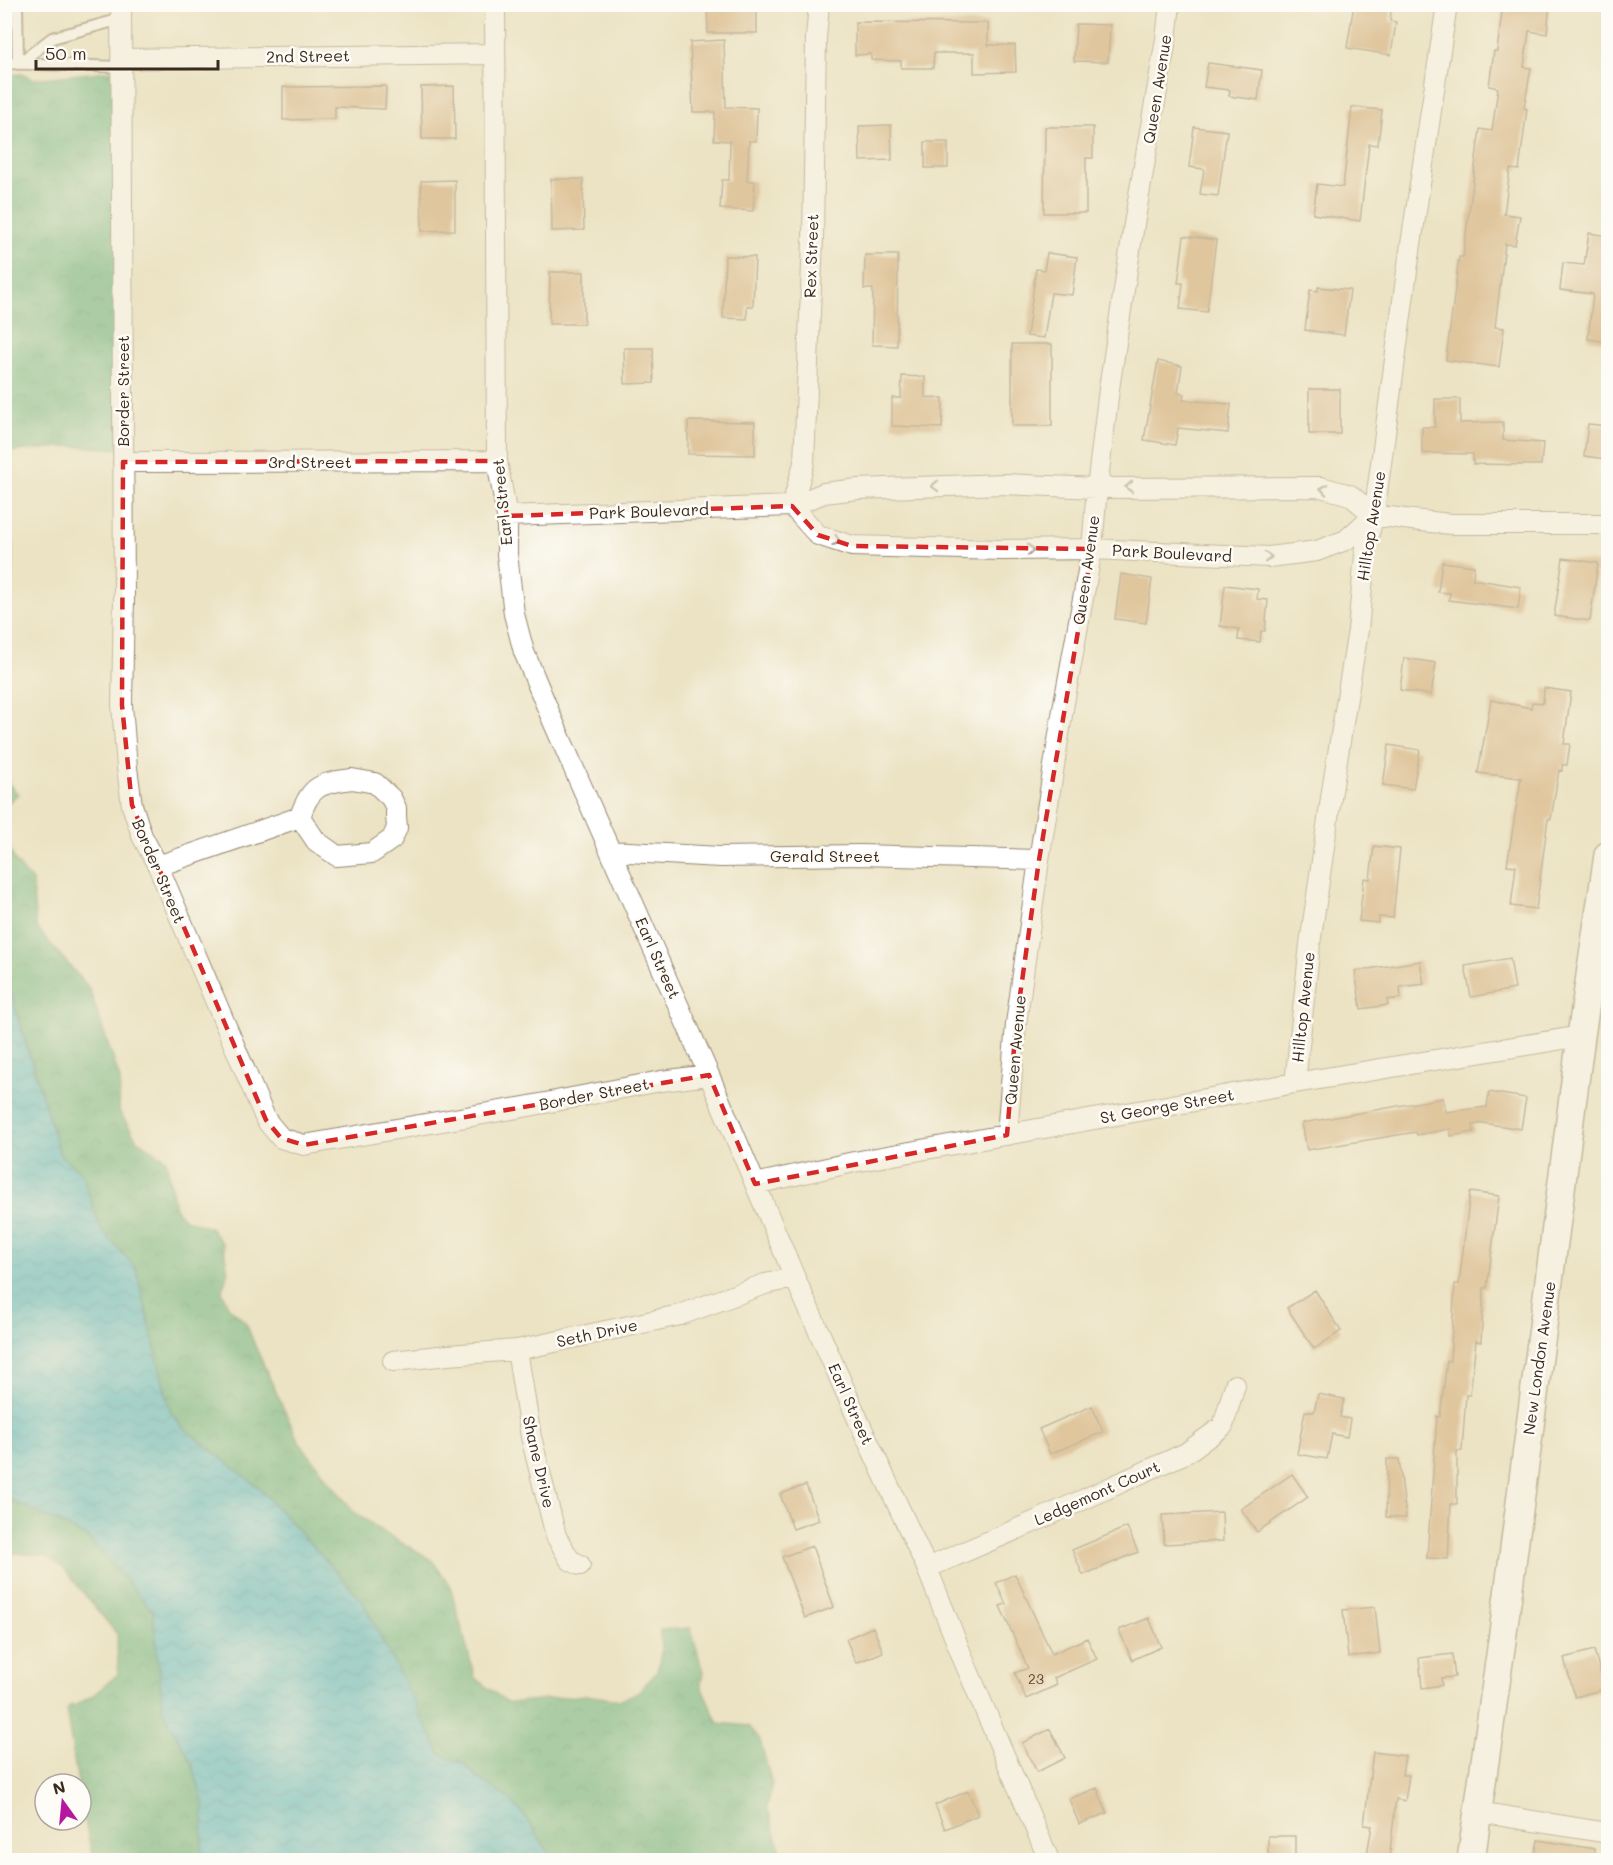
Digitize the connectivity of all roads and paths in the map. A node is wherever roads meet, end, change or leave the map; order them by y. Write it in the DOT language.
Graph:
graph roads {
  1 [pos="16,4"];
  2 [pos="495,4"];
  3 [pos="819,4"];
  4 [pos="1170,4"];
  5 [pos="1447,4"];
  6 [pos="121,12"];
  7 [pos="495,54"];
  8 [pos="4,63"];
  9 [pos="121,63"];
  10 [pos="18,64"];
  11 [pos="497,461"];
  12 [pos="123,462"];
  13 [pos="1097,488"];
  14 [pos="792,506"];
  15 [pos="1374,515"];
  16 [pos="507,516"];
  17 [pos="1608,524"];
  18 [pos="1092,549"];
  19 [pos="300,817"];
  20 [pos="611,851"];
  21 [pos="1608,855"];
  22 [pos="1039,860"];
  23 [pos="158,866"];
  24 [pos="1581,1036"];
  25 [pos="709,1075"];
  26 [pos="1295,1083"];
  27 [pos="1007,1135"];
  28 [pos="755,1184"];
  29 [pos="795,1278"];
  30 [pos="517,1350"];
  31 [pos="393,1360"];
  32 [pos="1236,1385"];
  33 [pos="579,1565"];
  34 [pos="927,1568"];
  35 [pos="1478,1812"];
  36 [pos="1608,1833"];
  37 [pos="1049,1860"];
  38 [pos="1471,1860"];
  1 -- 10 [label="lane"];
  2 -- 7 [label="street, Earl Street"];
  3 -- 14 [label="street, Rex Street"];
  4 -- 13 [label="street, Queen Avenue"];
  5 -- 15 [label="street, Hilltop Avenue"];
  6 -- 9 [label="street, Border Street"];
  6 -- 10 [label="lane"];
  7 -- 9 [label="street, 2nd Street"];
  7 -- 11 [label="street, Earl Street"];
  8 -- 10 [label="lane"];
  9 -- 10 [label="lane"];
  9 -- 12 [label="street, Border Street"];
  11 -- 12 [label="street, 3rd Street"];
  11 -- 16 [label="street, Earl Street"];
  12 -- 23 [label="street, Border Street"];
  13 -- 14 [label="street, Park Boulevard, one-way"];
  15 -- 13 [label="street, Park Boulevard, one-way"];
  13 -- 18 [label="street, Queen Avenue"];
  14 -- 16 [label="street, Park Boulevard"];
  14 -- 18 [label="street, Park Boulevard, one-way"];
  15 -- 17 [label="street"];
  18 -- 15 [label="street, Park Boulevard, one-way"];
  15 -- 26 [label="street, Hilltop Avenue"];
  16 -- 20 [label="street, Earl Street"];
  18 -- 22 [label="street, Queen Avenue"];
  19 -- 19 [label="street"];
  19 -- 23 [label="street"];
  20 -- 22 [label="street, Gerald Street"];
  20 -- 25 [label="street, Earl Street"];
  21 -- 24 [label="main road, New London Avenue"];
  22 -- 27 [label="street, Queen Avenue"];
  23 -- 25 [label="street, Border Street"];
  24 -- 26 [label="street, St George Street"];
  24 -- 35 [label="main road, New London Avenue"];
  25 -- 28 [label="street, Earl Street"];
  26 -- 27 [label="street, St George Street"];
  27 -- 28 [label="street, St George Street"];
  28 -- 29 [label="street, Earl Street"];
  29 -- 30 [label="street, Seth Drive"];
  29 -- 34 [label="street, Earl Street"];
  30 -- 31 [label="street, Seth Drive"];
  30 -- 33 [label="street, Shane Drive"];
  32 -- 34 [label="street, Ledgemont Court"];
  34 -- 37 [label="street, Earl Street"];
  35 -- 36 [label="street"];
  35 -- 38 [label="main road, New London Avenue"];
}
